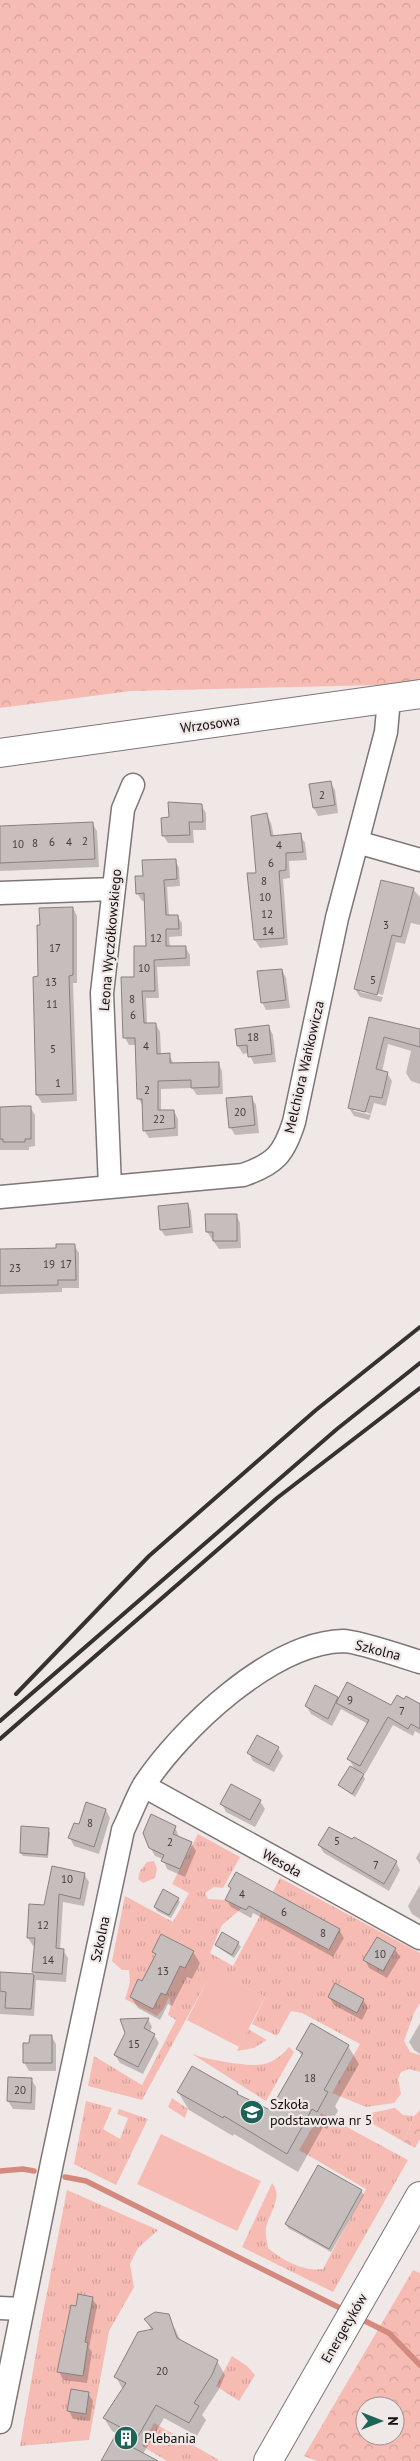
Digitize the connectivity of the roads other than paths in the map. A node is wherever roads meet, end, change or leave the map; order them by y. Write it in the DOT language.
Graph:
graph roads {
  1 [pos="420,694"];
  2 [pos="389,699"];
  3 [pos="0,753"];
  4 [pos="133,785"];
  5 [pos="357,842"];
  6 [pos="420,860"];
  7 [pos="113,889"];
  8 [pos="0,893"];
  9 [pos="110,1187"];
  10 [pos="0,1197"];
  11 [pos="420,1662"];
  12 [pos="144,1786"];
  13 [pos="420,1938"];
  14 [pos="420,2196"];
  15 [pos="0,2308"];
  16 [pos="22,2309"];
  17 [pos="0,2422"];
  18 [pos="268,2461"];
  1 -- 2 [label="street, Wrzosowa"];
  2 -- 3 [label="street, Wrzosowa"];
  2 -- 5 [label="street, Melchiora Wańkowicza"];
  4 -- 7 [label="street, Leona Wyczółkowskiego"];
  5 -- 6 [label="street"];
  5 -- 9 [label="street, Melchiora Wańkowicza"];
  7 -- 8 [label="street"];
  7 -- 9 [label="street, Leona Wyczółkowskiego"];
  9 -- 10 [label="street, Melchiora Wańkowicza"];
  11 -- 12 [label="street, Szkolna"];
  12 -- 13 [label="street, Wesoła"];
  12 -- 16 [label="street, Szkolna"];
  14 -- 18 [label="street, Energetyków"];
  15 -- 16 [label="street"];
  16 -- 17 [label="street, Szkolna"];
}
